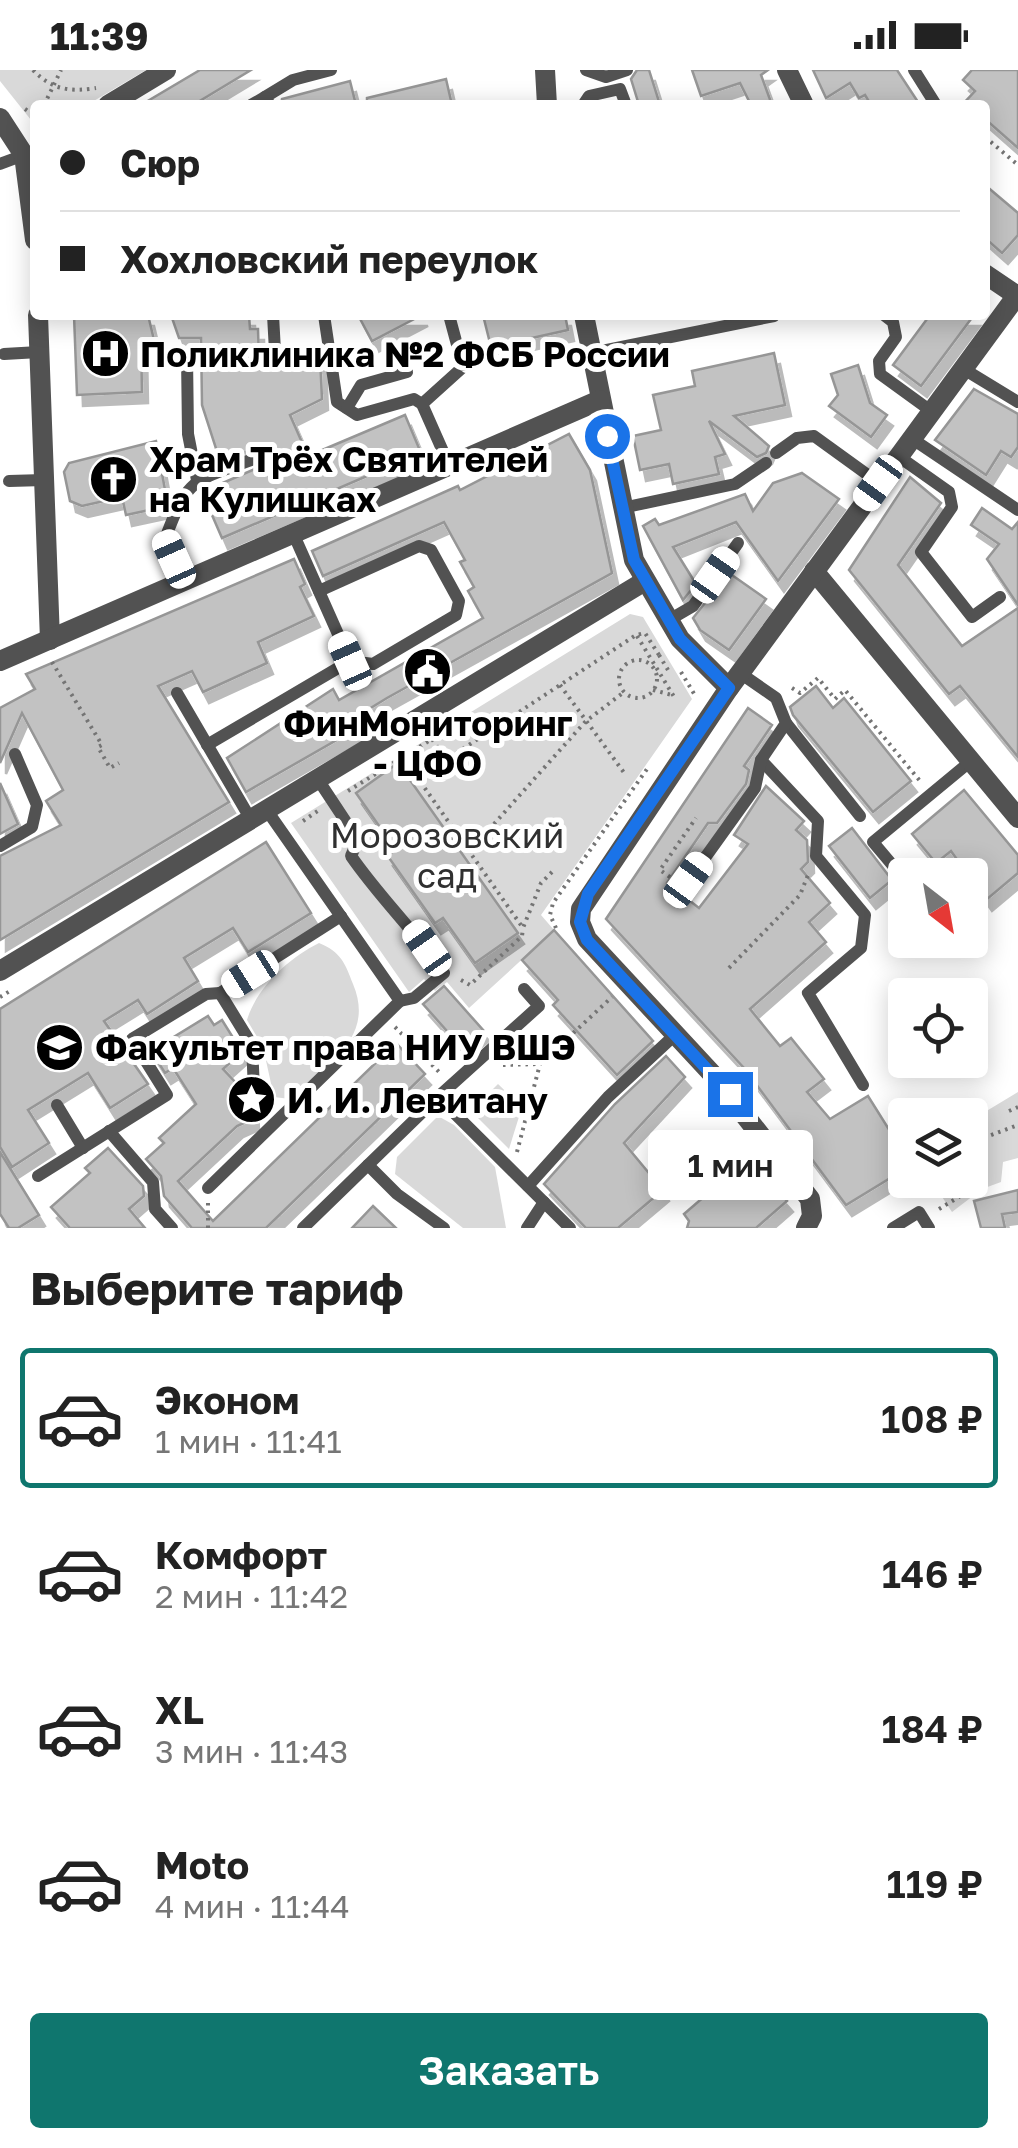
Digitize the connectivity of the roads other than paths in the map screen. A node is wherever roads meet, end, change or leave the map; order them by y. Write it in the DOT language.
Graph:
graph roads {
  1 [pos="166,70"];
  2 [pos="331,70"];
  3 [pos="545,70"];
  4 [pos="586,70"];
  5 [pos="627,70"];
  6 [pos="788,70"];
  7 [pos="914,70"];
  8 [pos="116,100"];
  9 [pos="268,100"];
  10 [pos="548,100"];
  11 [pos="586,100"];
  12 [pos="624,100"];
  13 [pos="802,100"];
  14 [pos="933,100"];
  15 [pos="0,118"];
  16 [pos="29,152"];
  17 [pos="0,164"];
  18 [pos="990,277"];
  19 [pos="1017,294"];
  20 [pos="38,320"];
  21 [pos="273,320"];
  22 [pos="325,320"];
  23 [pos="450,320"];
  24 [pos="585,320"];
  25 [pos="754,320"];
  26 [pos="891,320"];
  27 [pos="275,351"];
  28 [pos="39,352"];
  29 [pos="592,353"];
  30 [pos="4,354"];
  31 [pos="154,357"];
  32 [pos="962,368"];
  33 [pos="407,372"];
  34 [pos="600,400"];
  35 [pos="1018,402"];
  36 [pos="422,404"];
  37 [pos="346,408"];
  38 [pos="931,411"];
  39 [pos="911,438"];
  40 [pos="898,456"];
  41 [pos="252,460"];
  42 [pos="449,465"];
  43 [pos="44,480"];
  44 [pos="197,480"];
  45 [pos="9,482"];
  46 [pos="878,483"];
  47 [pos="622,508"];
  48 [pos="1018,510"];
  49 [pos="293,534"];
  50 [pos="738,543"];
  51 [pos="814,571"];
  52 [pos="184,581"];
  53 [pos="646,581"];
  54 [pos="319,591"];
  55 [pos="1000,597"];
  56 [pos="669,620"];
  57 [pos="50,649"];
  58 [pos="0,661"];
  59 [pos="350,661"];
  60 [pos="734,680"];
  61 [pos="176,693"];
  62 [pos="786,723"];
  63 [pos="207,745"];
  64 [pos="15,754"];
  65 [pos="760,760"];
  66 [pos="970,760"];
  67 [pos="317,778"];
  68 [pos="258,814"];
  69 [pos="860,816"];
  70 [pos="1018,818"];
  71 [pos="0,846"];
  72 [pos="888,860"];
  73 [pos="684,887"];
  74 [pos="341,916"];
  75 [pos="0,971"];
  76 [pos="524,989"];
  77 [pos="220,993"];
  78 [pos="400,1002"];
  79 [pos="677,1034"];
  80 [pos="864,1085"];
  81 [pos="254,1090"];
  82 [pos="438,1096"];
  83 [pos="56,1105"];
  84 [pos="109,1131"];
  85 [pos="83,1148"];
  86 [pos="368,1164"];
  87 [pos="38,1176"];
  88 [pos="528,1186"];
  89 [pos="208,1188"];
  90 [pos="544,1202"];
  91 [pos="926,1223"];
  92 [pos="172,1228"];
  93 [pos="303,1228"];
  94 [pos="444,1228"];
  95 [pos="527,1228"];
  96 [pos="570,1228"];
  97 [pos="806,1228"];
  98 [pos="894,1228"];
  1 -- 8 [label="street"];
  2 -- 9 [label="lane"];
  3 -- 10 [label="street"];
  4 -- 5 [label="lane"];
  6 -- 13 [label="street"];
  7 -- 14 [label="lane"];
  11 -- 12 [label="lane"];
  15 -- 16 [label="street"];
  16 -- 17 [label="lane"];
  18 -- 19 [label="street"];
  19 -- 32 [label="street"];
  20 -- 28 [label="street"];
  21 -- 27 [label="lane"];
  22 -- 37 [label="lane"];
  23 -- 36 [label="lane"];
  24 -- 29 [label="street"];
  25 -- 29 [label="lane"];
  26 -- 38 [label="lane"];
  28 -- 30 [label="lane"];
  28 -- 43 [label="street"];
  29 -- 34 [label="street"];
  31 -- 44 [label="lane"];
  32 -- 35 [label="lane"];
  32 -- 38 [label="street"];
  33 -- 37 [label="lane"];
  34 -- 42 [label="street"];
  34 -- 47 [label="street"];
  36 -- 37 [label="lane"];
  36 -- 42 [label="lane"];
  38 -- 39 [label="street"];
  39 -- 40 [label="street"];
  39 -- 48 [label="lane"];
  40 -- 46 [label="street"];
  40 -- 55 [label="lane"];
  41 -- 44 [label="lane"];
  42 -- 49 [label="street"];
  43 -- 45 [label="lane"];
  43 -- 57 [label="street"];
  44 -- 52 [label="lane"];
  46 -- 47 [label="lane"];
  46 -- 51 [label="street"];
  47 -- 53 [label="street"];
  49 -- 52 [label="street"];
  49 -- 54 [label="lane"];
  50 -- 56 [label="lane"];
  51 -- 60 [label="street"];
  51 -- 66 [label="street"];
  52 -- 57 [label="street"];
  53 -- 56 [label="street"];
  53 -- 67 [label="street"];
  54 -- 59 [label="lane"];
  54 -- 59 [label="lane"];
  56 -- 60 [label="street"];
  57 -- 58 [label="street"];
  59 -- 63 [label="lane"];
  60 -- 62 [label="lane"];
  60 -- 79 [label="street"];
  61 -- 63 [label="lane"];
  62 -- 65 [label="lane"];
  62 -- 69 [label="lane"];
  63 -- 68 [label="lane"];
  64 -- 71 [label="lane"];
  65 -- 73 [label="lane"];
  65 -- 80 [label="lane"];
  66 -- 70 [label="street"];
  66 -- 72 [label="lane"];
  67 -- 68 [label="street"];
  67 -- 78 [label="lane"];
  68 -- 74 [label="lane"];
  68 -- 75 [label="street"];
  74 -- 77 [label="lane"];
  74 -- 78 [label="lane"];
  76 -- 82 [label="lane"];
  77 -- 81 [label="lane"];
  77 -- 84 [label="lane"];
  78 -- 89 [label="lane"];
  79 -- 88 [label="lane"];
  79 -- 97 [label="street"];
  82 -- 86 [label="lane"];
  82 -- 88 [label="lane"];
  83 -- 85 [label="lane"];
  84 -- 85 [label="lane"];
  84 -- 92 [label="lane"];
  85 -- 87 [label="lane"];
  86 -- 93 [label="lane"];
  86 -- 94 [label="lane"];
  88 -- 90 [label="lane"];
  90 -- 95 [label="lane"];
  90 -- 96 [label="lane"];
  91 -- 98 [label="lane"];
}
